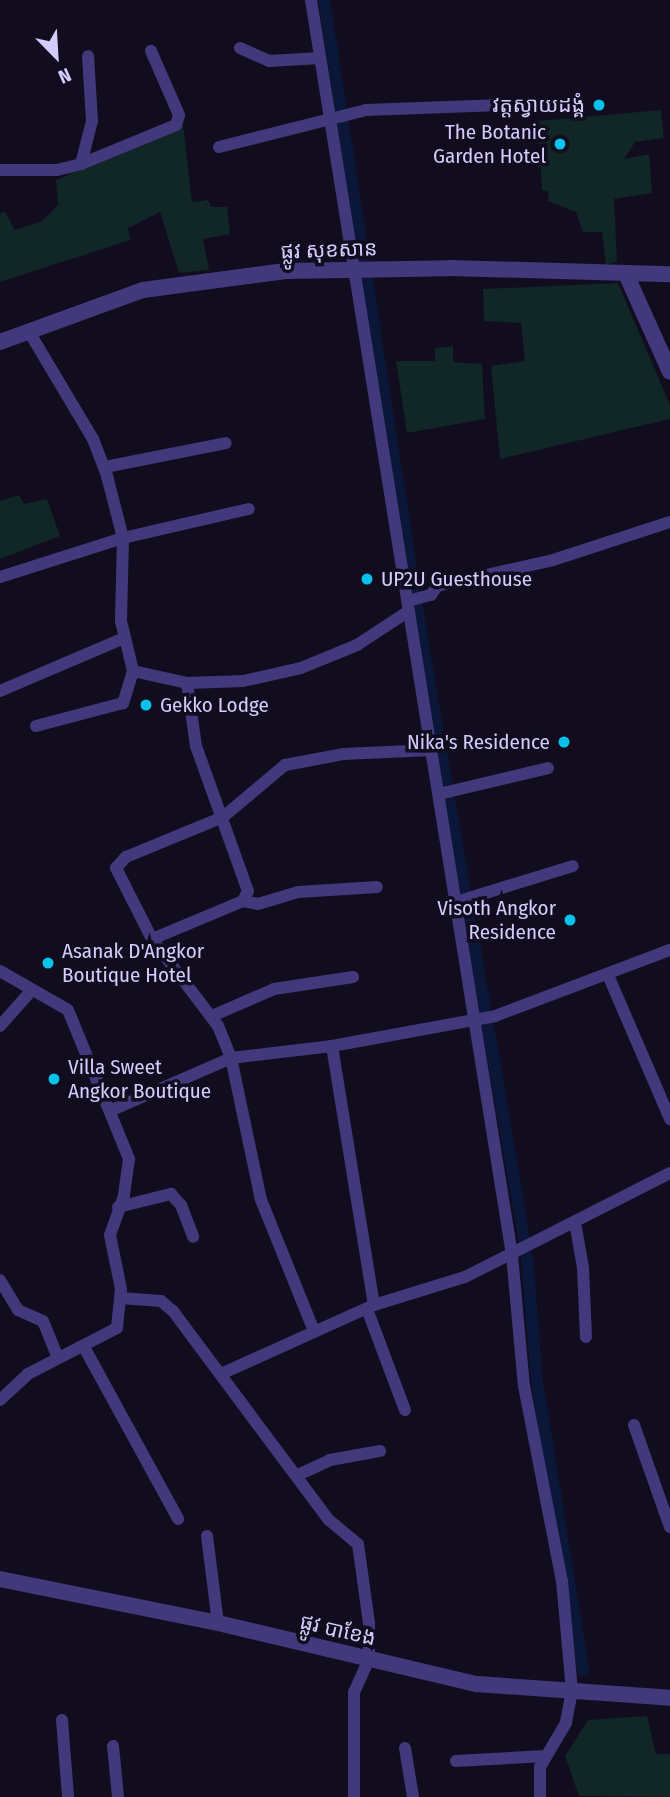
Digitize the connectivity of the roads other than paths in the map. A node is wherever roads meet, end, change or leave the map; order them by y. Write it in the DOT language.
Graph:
graph roads {
  1 [pos="311,0"];
  2 [pos="240,48"];
  3 [pos="151,51"];
  4 [pos="88,56"];
  5 [pos="320,58"];
  6 [pos="501,105"];
  7 [pos="338,117"];
  8 [pos="219,147"];
  9 [pos="81,164"];
  10 [pos="0,170"];
  11 [pos="363,269"];
  12 [pos="626,274"];
  13 [pos="670,274"];
  14 [pos="29,330"];
  15 [pos="0,342"];
  16 [pos="670,372"];
  17 [pos="226,443"];
  18 [pos="105,467"];
  19 [pos="249,509"];
  20 [pos="670,522"];
  21 [pos="123,538"];
  22 [pos="0,577"];
  23 [pos="415,602"];
  24 [pos="124,638"];
  25 [pos="133,671"];
  26 [pos="187,682"];
  27 [pos="0,691"];
  28 [pos="36,726"];
  29 [pos="432,750"];
  30 [pos="548,768"];
  31 [pos="448,792"];
  32 [pos="223,817"];
  33 [pos="573,866"];
  34 [pos="377,887"];
  35 [pos="465,900"];
  36 [pos="243,901"];
  37 [pos="152,939"];
  38 [pos="670,950"];
  39 [pos="0,971"];
  40 [pos="608,975"];
  41 [pos="353,977"];
  42 [pos="32,990"];
  43 [pos="212,1016"];
  44 [pos="484,1019"];
  45 [pos="0,1026"];
  46 [pos="332,1046"];
  47 [pos="231,1058"];
  48 [pos="112,1110"];
  49 [pos="670,1119"];
  50 [pos="670,1173"];
  51 [pos="118,1207"];
  52 [pos="575,1222"];
  53 [pos="193,1237"];
  54 [pos="522,1251"];
  55 [pos="0,1280"];
  56 [pos="120,1298"];
  57 [pos="370,1307"];
  58 [pos="314,1331"];
  59 [pos="586,1337"];
  60 [pos="84,1348"];
  61 [pos="58,1359"];
  62 [pos="221,1374"];
  63 [pos="0,1400"];
  64 [pos="405,1410"];
  65 [pos="634,1425"];
  66 [pos="380,1451"];
  67 [pos="298,1475"];
  68 [pos="178,1519"];
  69 [pos="670,1527"];
  70 [pos="208,1536"];
  71 [pos="0,1579"];
  72 [pos="218,1623"];
  73 [pos="369,1659"];
  74 [pos="572,1691"];
  75 [pos="670,1698"];
  76 [pos="62,1720"];
  77 [pos="113,1746"];
  78 [pos="405,1748"];
  79 [pos="546,1756"];
  80 [pos="456,1761"];
  81 [pos="68,1797"];
  82 [pos="118,1797"];
  83 [pos="354,1797"];
  84 [pos="413,1797"];
  85 [pos="540,1797"];
  1 -- 5 [label="street"];
  2 -- 5 [label="street"];
  3 -- 9 [label="street"];
  4 -- 9 [label="street"];
  5 -- 7 [label="street"];
  6 -- 7 [label="street"];
  7 -- 8 [label="street"];
  7 -- 11 [label="street"];
  9 -- 10 [label="street"];
  11 -- 12 [label="street, ផ្លូវ សុខសាន"];
  11 -- 14 [label="street, ផ្លូវ សុខសាន"];
  11 -- 23 [label="street"];
  12 -- 13 [label="street, ផ្លូវ សុខសាន"];
  12 -- 16 [label="street"];
  14 -- 15 [label="street, ផ្លូវ សុខសាន"];
  14 -- 18 [label="street"];
  17 -- 18 [label="street"];
  18 -- 21 [label="street"];
  19 -- 21 [label="street"];
  20 -- 23 [label="street"];
  21 -- 22 [label="street"];
  21 -- 24 [label="street"];
  23 -- 26 [label="street"];
  23 -- 29 [label="street"];
  24 -- 25 [label="street"];
  24 -- 27 [label="street"];
  25 -- 26 [label="street"];
  25 -- 28 [label="street"];
  26 -- 32 [label="street"];
  29 -- 31 [label="street"];
  29 -- 32 [label="street"];
  30 -- 31 [label="street"];
  31 -- 35 [label="street"];
  32 -- 36 [label="street"];
  32 -- 37 [label="street"];
  33 -- 35 [label="street"];
  34 -- 36 [label="street"];
  35 -- 44 [label="street"];
  36 -- 37 [label="street"];
  37 -- 43 [label="street"];
  38 -- 40 [label="street"];
  39 -- 42 [label="street"];
  40 -- 44 [label="street"];
  40 -- 49 [label="street"];
  41 -- 43 [label="street"];
  42 -- 45 [label="street"];
  42 -- 48 [label="street"];
  43 -- 47 [label="street"];
  44 -- 46 [label="street"];
  44 -- 54 [label="street"];
  46 -- 47 [label="street"];
  46 -- 57 [label="street"];
  47 -- 48 [label="street"];
  47 -- 58 [label="street"];
  48 -- 51 [label="street"];
  50 -- 52 [label="street"];
  51 -- 53 [label="street"];
  51 -- 56 [label="street"];
  52 -- 54 [label="street"];
  52 -- 59 [label="street"];
  54 -- 57 [label="street"];
  54 -- 74 [label="street"];
  55 -- 61 [label="street"];
  56 -- 60 [label="street"];
  56 -- 62 [label="street"];
  57 -- 58 [label="street"];
  57 -- 64 [label="street"];
  58 -- 62 [label="street"];
  60 -- 61 [label="street"];
  60 -- 68 [label="street"];
  61 -- 63 [label="street"];
  62 -- 67 [label="street"];
  65 -- 69 [label="street"];
  66 -- 67 [label="street"];
  67 -- 73 [label="street"];
  70 -- 72 [label="street"];
  71 -- 72 [label="street, ផ្លូវ បាខែង"];
  72 -- 73 [label="street, ផ្លូវ បាខែង"];
  73 -- 74 [label="street, ផ្លូវ បាខែង"];
  73 -- 83 [label="street"];
  74 -- 75 [label="street, ផ្លូវ បាខែង"];
  74 -- 79 [label="street"];
  76 -- 81 [label="street"];
  77 -- 82 [label="street"];
  78 -- 84 [label="street"];
  79 -- 80 [label="street"];
  79 -- 85 [label="street"];
}
